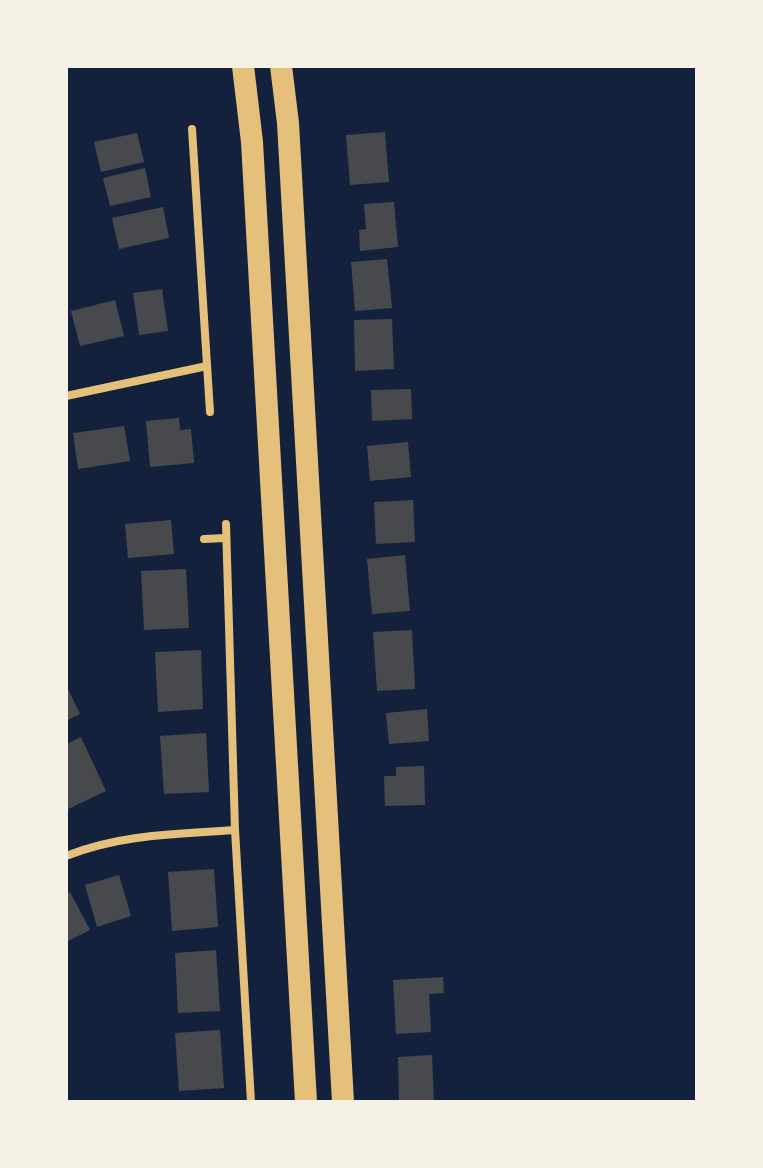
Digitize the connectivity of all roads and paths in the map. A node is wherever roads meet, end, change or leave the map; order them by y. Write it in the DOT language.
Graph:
graph roads {
  1 [pos="243,66"];
  2 [pos="281,66"];
  3 [pos="192,129"];
  4 [pos="207,366"];
  5 [pos="66,396"];
  6 [pos="210,412"];
  7 [pos="226,524"];
  8 [pos="226,538"];
  9 [pos="204,539"];
  10 [pos="235,830"];
  11 [pos="66,856"];
  12 [pos="251,1102"];
  13 [pos="306,1102"];
  14 [pos="343,1102"];
  1 -- 13 [label="highway"];
  2 -- 14 [label="highway"];
  3 -- 4 [label="street"];
  4 -- 5 [label="street"];
  4 -- 6 [label="street"];
  7 -- 8 [label="street"];
  8 -- 9 [label="street"];
  8 -- 10 [label="street"];
  10 -- 11 [label="street"];
  10 -- 12 [label="street"];
}
